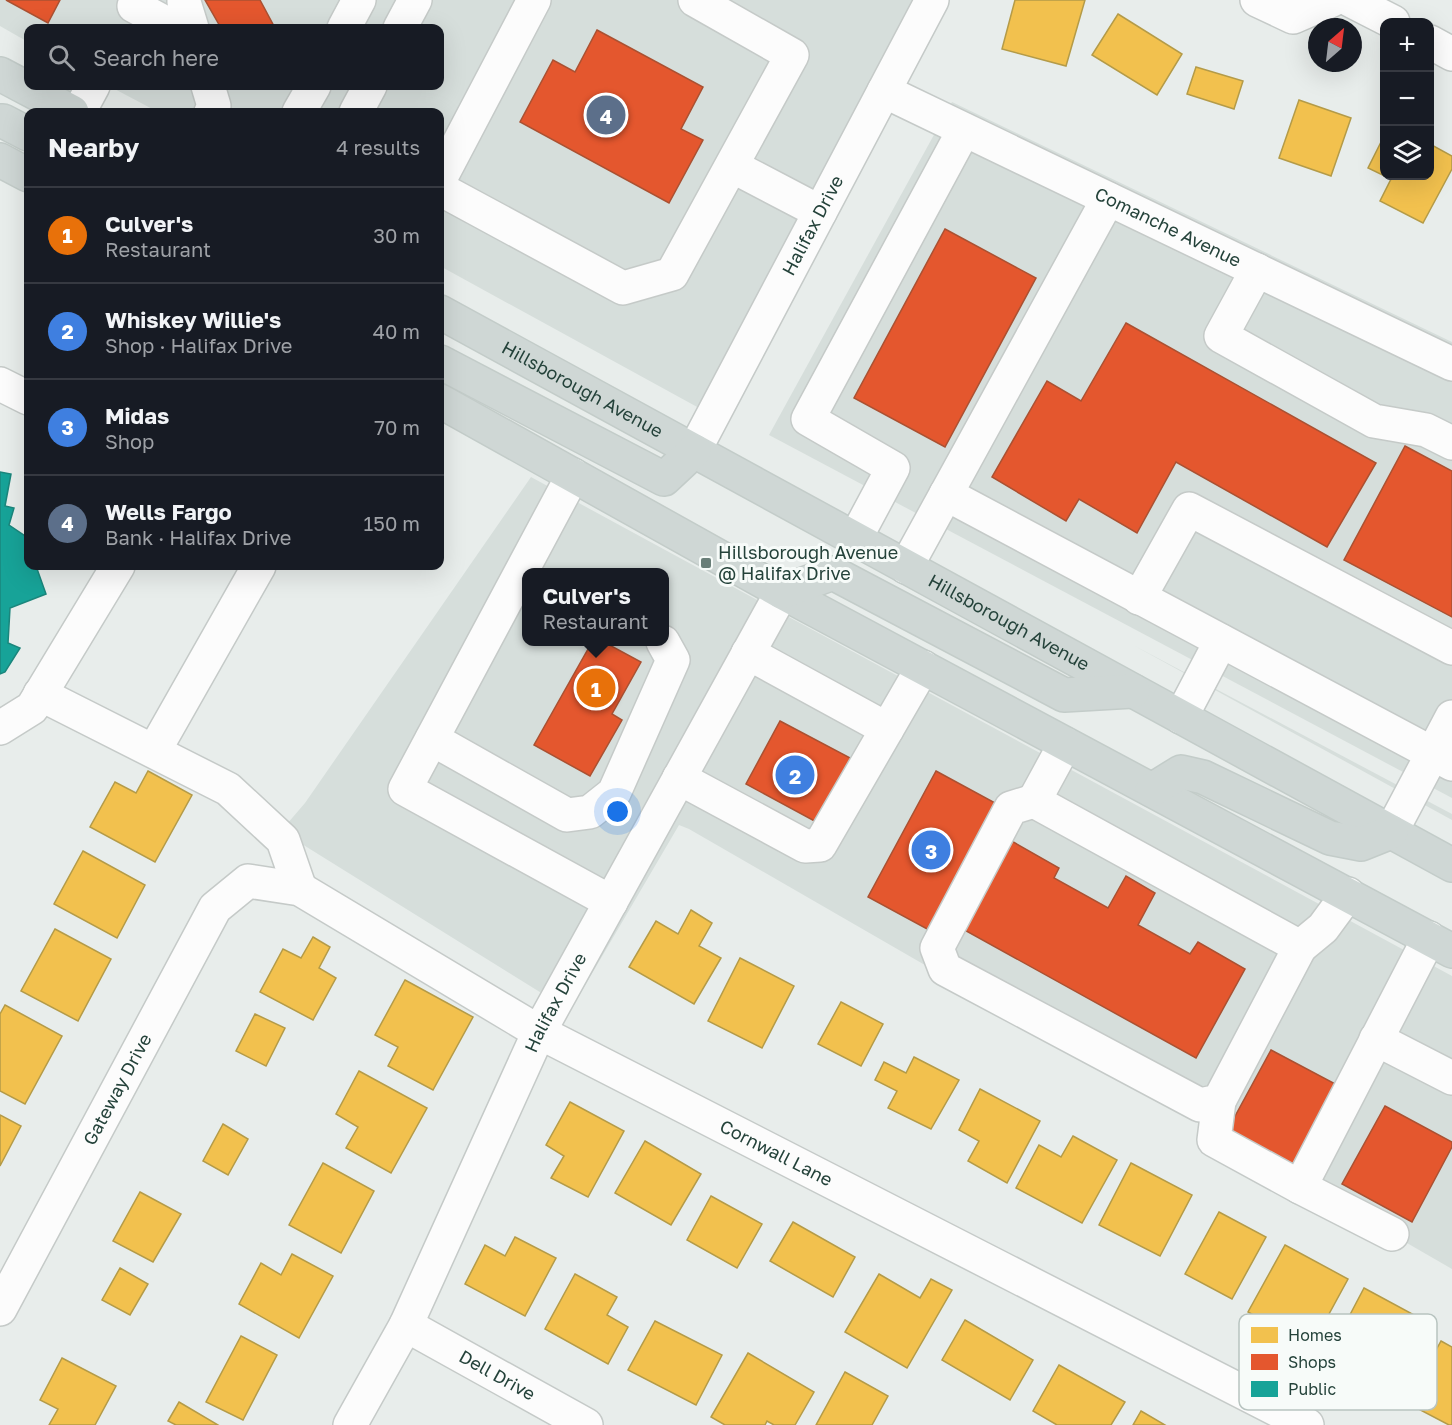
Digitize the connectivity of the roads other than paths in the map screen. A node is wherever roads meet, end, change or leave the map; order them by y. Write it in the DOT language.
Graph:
graph roads {
  1 [pos="184,0"];
  2 [pos="359,0"];
  3 [pos="415,0"];
  4 [pos="534,0"];
  5 [pos="695,0"];
  6 [pos="932,0"];
  7 [pos="1257,0"];
  8 [pos="1332,0"];
  9 [pos="1350,0"];
  10 [pos="132,12"];
  11 [pos="1385,18"];
  12 [pos="164,24"];
  13 [pos="191,24"];
  14 [pos="346,24"];
  15 [pos="402,24"];
  16 [pos="1434,44"];
  17 [pos="1452,54"];
  18 [pos="0,74"];
  19 [pos="24,87"];
  20 [pos="30,90"];
  21 [pos="91,90"];
  22 [pos="209,90"];
  23 [pos="312,90"];
  24 [pos="368,90"];
  25 [pos="884,91"];
  26 [pos="64,108"];
  27 [pos="81,108"];
  28 [pos="213,108"];
  29 [pos="301,108"];
  30 [pos="358,108"];
  31 [pos="0,121"];
  32 [pos="964,130"];
  33 [pos="24,132"];
  34 [pos="0,159"];
  35 [pos="732,166"];
  36 [pos="444,171"];
  37 [pos="24,173"];
  38 [pos="444,191"];
  39 [pos="1108,198"];
  40 [pos="820,212"];
  41 [pos="1257,270"];
  42 [pos="444,314"];
  43 [pos="444,364"];
  44 [pos="1452,364"];
  45 [pos="0,384"];
  46 [pos="24,396"];
  47 [pos="444,403"];
  48 [pos="1452,442"];
  49 [pos="694,451"];
  50 [pos="573,475"];
  51 [pos="946,494"];
  52 [pos="855,539"];
  53 [pos="541,566"];
  54 [pos="906,567"];
  55 [pos="116,570"];
  56 [pos="257,570"];
  57 [pos="782,592"];
  58 [pos="522,596"];
  59 [pos="1139,598"];
  60 [pos="1221,641"];
  61 [pos="665,646"];
  62 [pos="1452,648"];
  63 [pos="748,653"];
  64 [pos="923,667"];
  65 [pos="1133,691"];
  66 [pos="40,694"];
  67 [pos="1181,717"];
  68 [pos="1452,717"];
  69 [pos="0,728"];
  70 [pos="887,729"];
  71 [pos="432,739"];
  72 [pos="1065,744"];
  73 [pos="154,751"];
  74 [pos="1442,759"];
  75 [pos="679,778"];
  76 [pos="1152,790"];
  77 [pos="1034,801"];
  78 [pos="1391,832"];
  79 [pos="1452,865"];
  80 [pos="248,881"];
  81 [pos="300,889"];
  82 [pos="1348,894"];
  83 [pos="611,902"];
  84 [pos="1440,944"];
  85 [pos="1300,947"];
  86 [pos="540,1032"];
  87 [pos="1376,1039"];
  88 [pos="1452,1078"];
  89 [pos="1219,1101"];
  90 [pos="1300,1187"];
  91 [pos="1392,1234"];
  92 [pos="0,1309"];
  93 [pos="406,1325"];
  94 [pos="1239,1390"];
  95 [pos="1278,1410"];
  96 [pos="350,1425"];
  97 [pos="586,1425"];
  98 [pos="1307,1425"];
  1 -- 13 [label="street"];
  2 -- 14 [label="street"];
  3 -- 15 [label="street"];
  4 -- 36 [label="street"];
  5 -- 35 [label="street"];
  6 -- 25 [label="street, Halifax Drive"];
  7 -- 8 [label="street"];
  9 -- 11 [label="street"];
  10 -- 12 [label="street"];
  16 -- 17 [label="street"];
  18 -- 19 [label="main road"];
  20 -- 26 [label="main road"];
  21 -- 27 [label="street"];
  22 -- 28 [label="street"];
  23 -- 29 [label="street"];
  24 -- 30 [label="street"];
  25 -- 32 [label="street, Comanche Avenue"];
  25 -- 40 [label="street, Halifax Drive"];
  31 -- 33 [label="main road"];
  32 -- 39 [label="street, Comanche Avenue"];
  32 -- 52 [label="street"];
  34 -- 37 [label="main road"];
  35 -- 38 [label="street"];
  35 -- 40 [label="street"];
  39 -- 41 [label="street, Comanche Avenue"];
  39 -- 51 [label="street"];
  40 -- 49 [label="street, Halifax Drive"];
  41 -- 44 [label="street, Comanche Avenue"];
  41 -- 48 [label="street"];
  42 -- 49 [label="main road, Hillsborough Avenue"];
  43 -- 49 [label="main road"];
  45 -- 46 [label="street"];
  47 -- 50 [label="main road"];
  49 -- 52 [label="main road, Hillsborough Avenue"];
  50 -- 53 [label="street"];
  50 -- 57 [label="main road"];
  51 -- 54 [label="street"];
  51 -- 59 [label="street"];
  52 -- 54 [label="main road, Hillsborough Avenue"];
  54 -- 65 [label="main road, Hillsborough Avenue"];
  55 -- 66 [label="street"];
  56 -- 73 [label="street"];
  57 -- 63 [label="street, Halifax Drive"];
  57 -- 64 [label="main road"];
  57 -- 65 [label="main road"];
  58 -- 71 [label="street"];
  59 -- 60 [label="street"];
  59 -- 62 [label="street"];
  60 -- 67 [label="street"];
  60 -- 74 [label="street"];
  61 -- 71 [label="street"];
  63 -- 70 [label="street"];
  63 -- 75 [label="street, Halifax Drive"];
  64 -- 70 [label="street"];
  64 -- 72 [label="main road"];
  65 -- 67 [label="main road, Hillsborough Avenue"];
  66 -- 69 [label="street"];
  66 -- 73 [label="street"];
  67 -- 78 [label="main road, Hillsborough Avenue"];
  68 -- 74 [label="street"];
  70 -- 75 [label="street"];
  71 -- 83 [label="street"];
  72 -- 76 [label="main road"];
  72 -- 77 [label="street"];
  73 -- 81 [label="street"];
  74 -- 78 [label="street"];
  75 -- 83 [label="street, Halifax Drive"];
  76 -- 78 [label="main road"];
  76 -- 82 [label="main road"];
  77 -- 85 [label="street"];
  77 -- 89 [label="street"];
  78 -- 79 [label="main road, Hillsborough Avenue"];
  80 -- 81 [label="street, Cornwall Lane"];
  80 -- 92 [label="street, Gateway Drive"];
  81 -- 86 [label="street, Cornwall Lane"];
  82 -- 84 [label="main road"];
  82 -- 85 [label="street"];
  83 -- 86 [label="street, Halifax Drive"];
  84 -- 87 [label="street"];
  85 -- 89 [label="street"];
  86 -- 93 [label="street, Halifax Drive"];
  86 -- 94 [label="street, Cornwall Lane"];
  87 -- 88 [label="street"];
  87 -- 90 [label="street"];
  89 -- 90 [label="street"];
  90 -- 91 [label="street"];
  93 -- 96 [label="street, Halifax Drive"];
  93 -- 97 [label="street, Dell Drive"];
  95 -- 98 [label="street, Cornwall Lane"];
}
